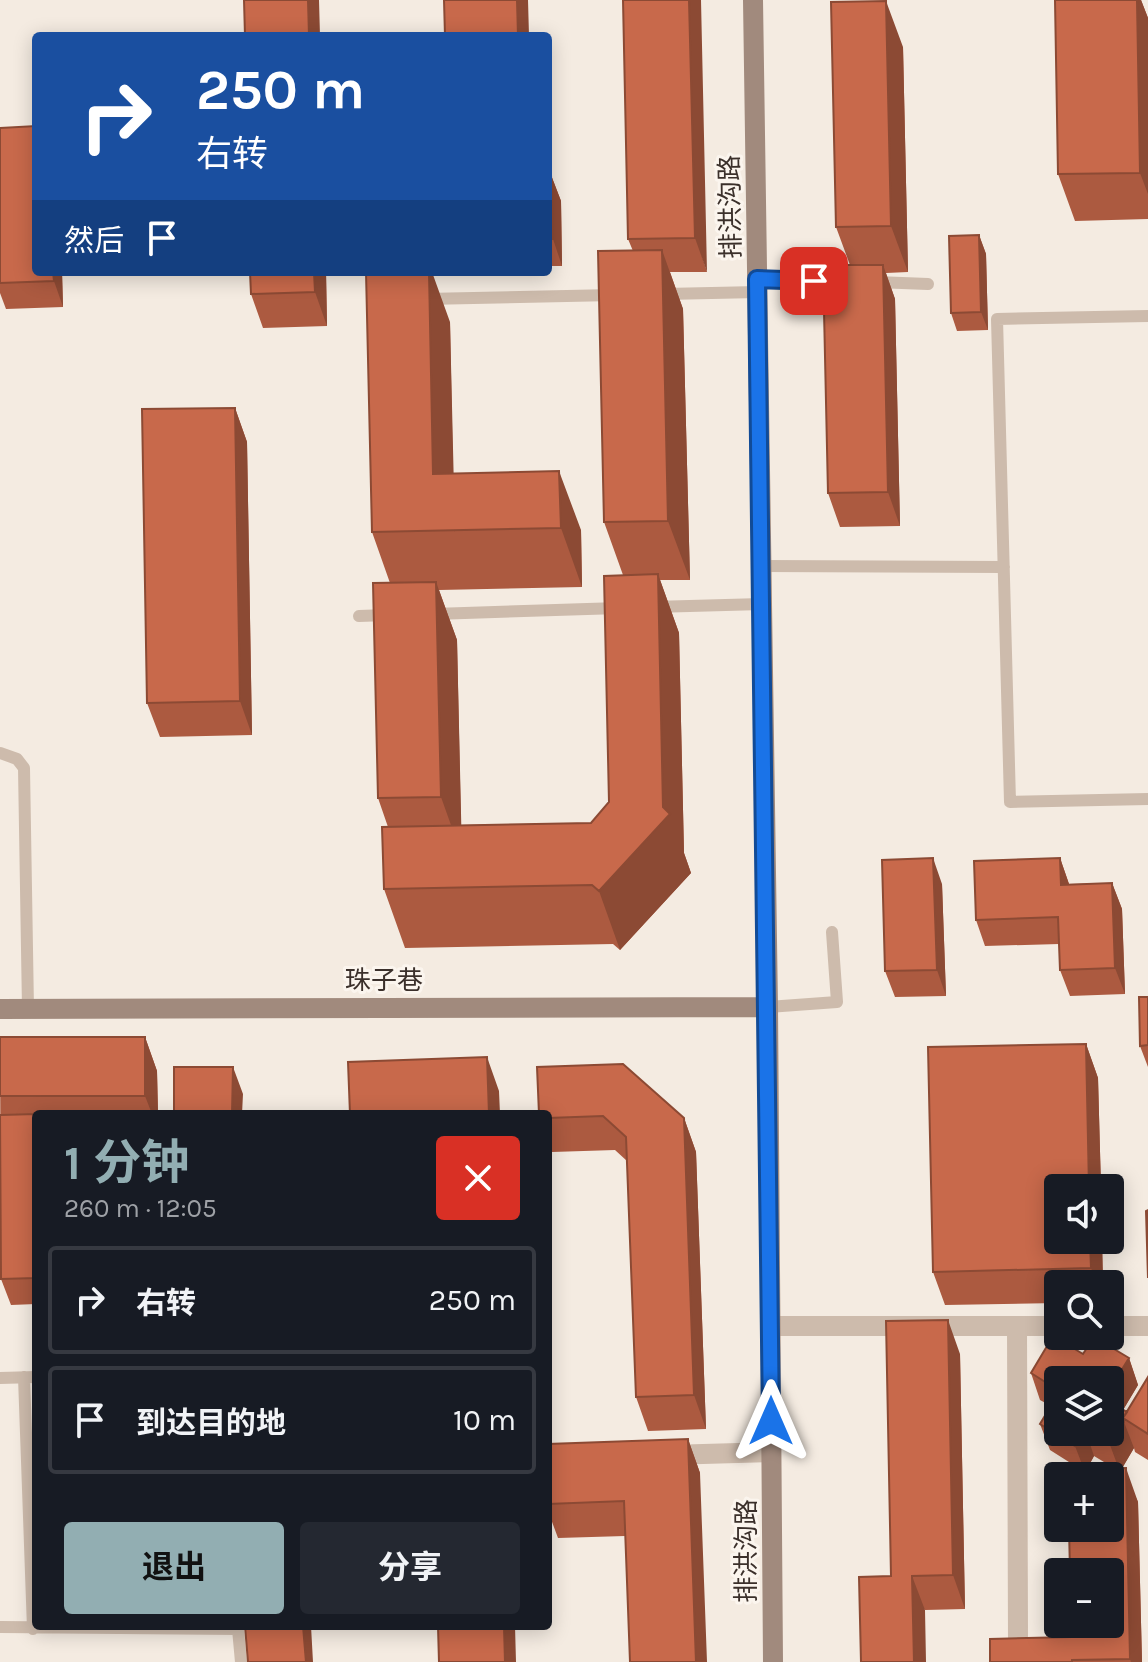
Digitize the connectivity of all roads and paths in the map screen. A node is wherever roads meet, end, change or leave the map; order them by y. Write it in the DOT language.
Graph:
graph roads {
  1 [pos="753,0"];
  2 [pos="850,282"];
  3 [pos="866,282"];
  4 [pos="928,284"];
  5 [pos="757,286"];
  6 [pos="631,294"];
  7 [pos="647,294"];
  8 [pos="409,299"];
  9 [pos="1148,316"];
  10 [pos="761,566"];
  11 [pos="1004,567"];
  12 [pos="762,604"];
  13 [pos="421,614"];
  14 [pos="406,615"];
  15 [pos="359,616"];
  16 [pos="0,753"];
  17 [pos="1148,799"];
  18 [pos="832,932"];
  19 [pos="768,1007"];
  20 [pos="0,1009"];
  21 [pos="28,1009"];
  22 [pos="770,1326"];
  23 [pos="1017,1326"];
  24 [pos="1044,1326"];
  25 [pos="1124,1326"];
  26 [pos="1148,1326"];
  27 [pos="30,1377"];
  28 [pos="0,1378"];
  29 [pos="771,1452"];
  30 [pos="644,1455"];
  31 [pos="32,1545"];
  32 [pos="0,1627"];
  33 [pos="32,1629"];
  34 [pos="238,1630"];
  35 [pos="1018,1640"];
  36 [pos="241,1662"];
  37 [pos="773,1662"];
  1 -- 5 [label="main road, 排洪沟路"];
  2 -- 5 [label="lane"];
  3 -- 4 [label="lane"];
  5 -- 7 [label="lane"];
  5 -- 10 [label="main road, 排洪沟路"];
  6 -- 8 [label="lane"];
  9 -- 11 [label="lane"];
  10 -- 11 [label="lane"];
  10 -- 12 [label="main road, 排洪沟路"];
  11 -- 17 [label="lane"];
  12 -- 13 [label="lane"];
  12 -- 19 [label="main road, 排洪沟路"];
  14 -- 15 [label="lane"];
  16 -- 21 [label="lane"];
  18 -- 19 [label="lane"];
  19 -- 21 [label="main road, 珠子巷"];
  19 -- 22 [label="main road, 排洪沟路"];
  20 -- 21 [label="main road, 珠子巷"];
  22 -- 23 [label="street"];
  22 -- 29 [label="main road, 排洪沟路"];
  23 -- 24 [label="street"];
  23 -- 35 [label="street"];
  25 -- 26 [label="street"];
  27 -- 28 [label="lane"];
  27 -- 31 [label="lane"];
  29 -- 30 [label="street"];
  29 -- 37 [label="main road, 排洪沟路"];
  32 -- 33 [label="lane"];
  34 -- 36 [label="lane"];
}
